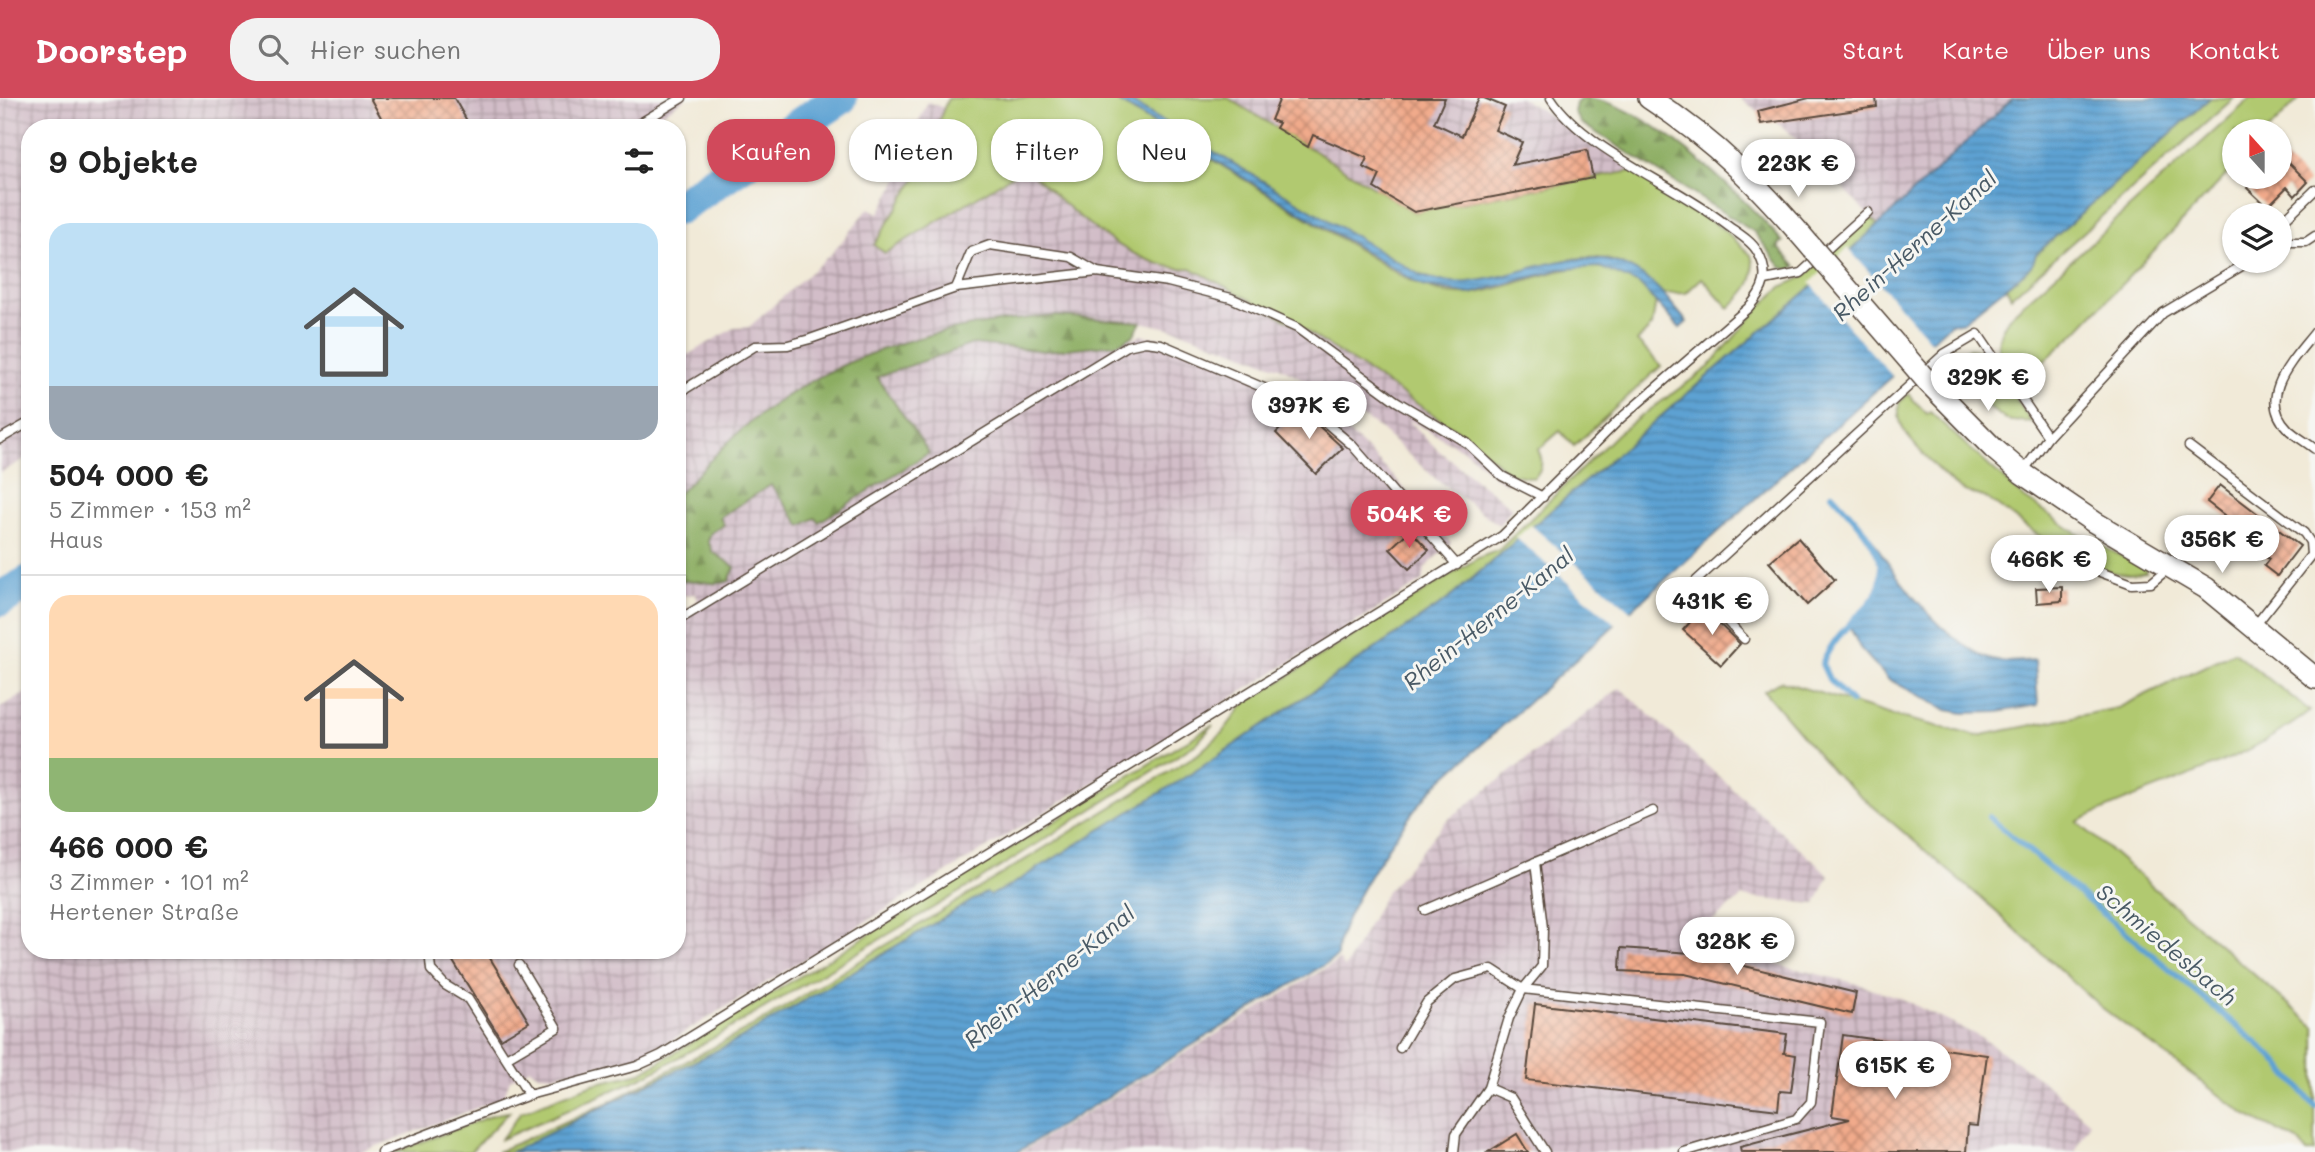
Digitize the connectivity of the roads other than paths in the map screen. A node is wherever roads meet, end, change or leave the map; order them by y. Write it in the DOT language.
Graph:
graph roads {
  1 [pos="682,98"];
  2 [pos="1551,98"];
  3 [pos="1649,98"];
  4 [pos="647,119"];
  5 [pos="2315,190"];
  6 [pos="1868,212"];
  7 [pos="2292,212"];
  8 [pos="2315,236"];
  9 [pos="2292,241"];
  10 [pos="1097,272"];
  11 [pos="2230,273"];
  12 [pos="1765,280"];
  13 [pos="956,288"];
  14 [pos="2315,331"];
  15 [pos="686,388"];
  16 [pos="21,427"];
  17 [pos="2049,437"];
  18 [pos="0,439"];
  19 [pos="2189,446"];
  20 [pos="2315,449"];
  21 [pos="2022,472"];
  22 [pos="1543,497"];
  23 [pos="2044,551"];
  24 [pos="1457,565"];
  25 [pos="2170,567"];
  26 [pos="686,616"];
  27 [pos="2254,627"];
  28 [pos="1744,639"];
  29 [pos="2315,678"];
  30 [pos="1653,811"];
  31 [pos="1535,862"];
  32 [pos="1425,910"];
  33 [pos="430,959"];
  34 [pos="519,965"];
  35 [pos="1522,989"];
  36 [pos="1400,1048"];
  37 [pos="506,1058"];
  38 [pos="1488,1088"];
  39 [pos="529,1095"];
  40 [pos="381,1152"];
  41 [pos="1454,1152"];
  42 [pos="1545,1152"];
  43 [pos="1684,1152"];
  1 -- 4 [label="lane"];
  2 -- 12 [label="lane"];
  3 -- 21 [label="main road, bridge"];
  5 -- 7 [label="lane"];
  6 -- 12 [label="lane"];
  8 -- 9 [label="lane"];
  10 -- 13 [label="lane"];
  10 -- 13 [label="lane"];
  10 -- 22 [label="lane"];
  11 -- 17 [label="lane"];
  12 -- 22 [label="lane"];
  13 -- 15 [label="lane"];
  14 -- 20 [label="lane"];
  16 -- 18 [label="lane"];
  17 -- 21 [label="lane"];
  17 -- 28 [label="lane"];
  19 -- 27 [label="lane"];
  21 -- 25 [label="main road"];
  22 -- 24 [label="lane"];
  23 -- 25 [label="lane"];
  24 -- 26 [label="lane"];
  24 -- 39 [label="lane"];
  25 -- 27 [label="main road"];
  27 -- 29 [label="main road"];
  30 -- 31 [label="lane"];
  31 -- 32 [label="lane"];
  31 -- 35 [label="lane"];
  33 -- 37 [label="lane"];
  34 -- 37 [label="lane"];
  35 -- 36 [label="lane"];
  35 -- 38 [label="lane"];
  35 -- 43 [label="lane"];
  37 -- 39 [label="lane"];
  38 -- 41 [label="lane"];
  38 -- 42 [label="lane"];
  39 -- 40 [label="lane"];
}
